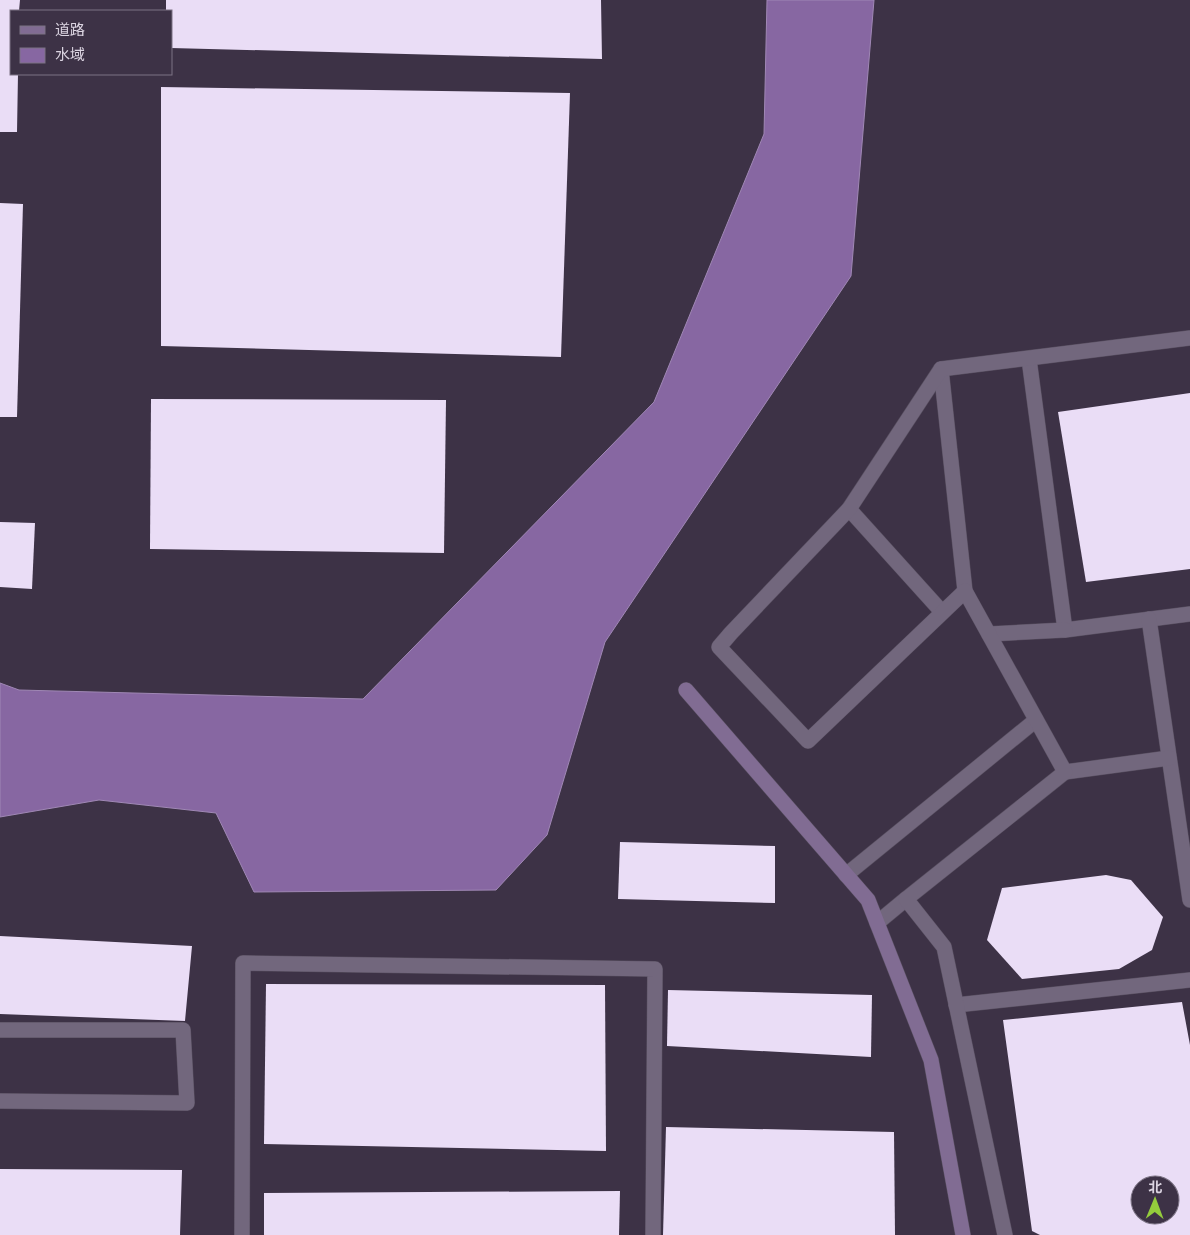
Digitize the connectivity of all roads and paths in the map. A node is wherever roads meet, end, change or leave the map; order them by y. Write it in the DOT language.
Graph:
graph roads {
  1 [pos="1190,338"];
  2 [pos="1028,358"];
  3 [pos="941,370"];
  4 [pos="849,509"];
  5 [pos="964,591"];
  6 [pos="942,612"];
  7 [pos="1190,614"];
  8 [pos="1149,619"];
  9 [pos="1065,630"];
  10 [pos="989,634"];
  11 [pos="686,690"];
  12 [pos="1036,720"];
  13 [pos="1169,758"];
  14 [pos="1065,772"];
  15 [pos="846,875"];
  16 [pos="1188,877"];
  17 [pos="906,899"];
  18 [pos="1190,900"];
  19 [pos="877,923"];
  20 [pos="1190,980"];
  21 [pos="956,1005"];
  22 [pos="0,1030"];
  23 [pos="0,1101"];
  24 [pos="242,1235"];
  25 [pos="653,1235"];
  26 [pos="963,1235"];
  27 [pos="1005,1235"];
  1 -- 2 [label="street"];
  2 -- 3 [label="street"];
  2 -- 9 [label="street"];
  3 -- 4 [label="street"];
  3 -- 5 [label="street"];
  4 -- 6 [label="street"];
  4 -- 6 [label="street"];
  5 -- 6 [label="street"];
  5 -- 10 [label="street"];
  7 -- 8 [label="street"];
  8 -- 9 [label="street"];
  8 -- 13 [label="street"];
  9 -- 10 [label="street"];
  10 -- 12 [label="street"];
  11 -- 15 [label="street"];
  12 -- 14 [label="street"];
  12 -- 15 [label="street"];
  13 -- 14 [label="street"];
  13 -- 16 [label="street"];
  14 -- 17 [label="street"];
  15 -- 19 [label="street"];
  16 -- 18 [label="street"];
  17 -- 19 [label="street"];
  17 -- 21 [label="street"];
  19 -- 26 [label="street"];
  20 -- 21 [label="street"];
  21 -- 27 [label="street"];
  22 -- 23 [label="street"];
  24 -- 25 [label="street"];
}
